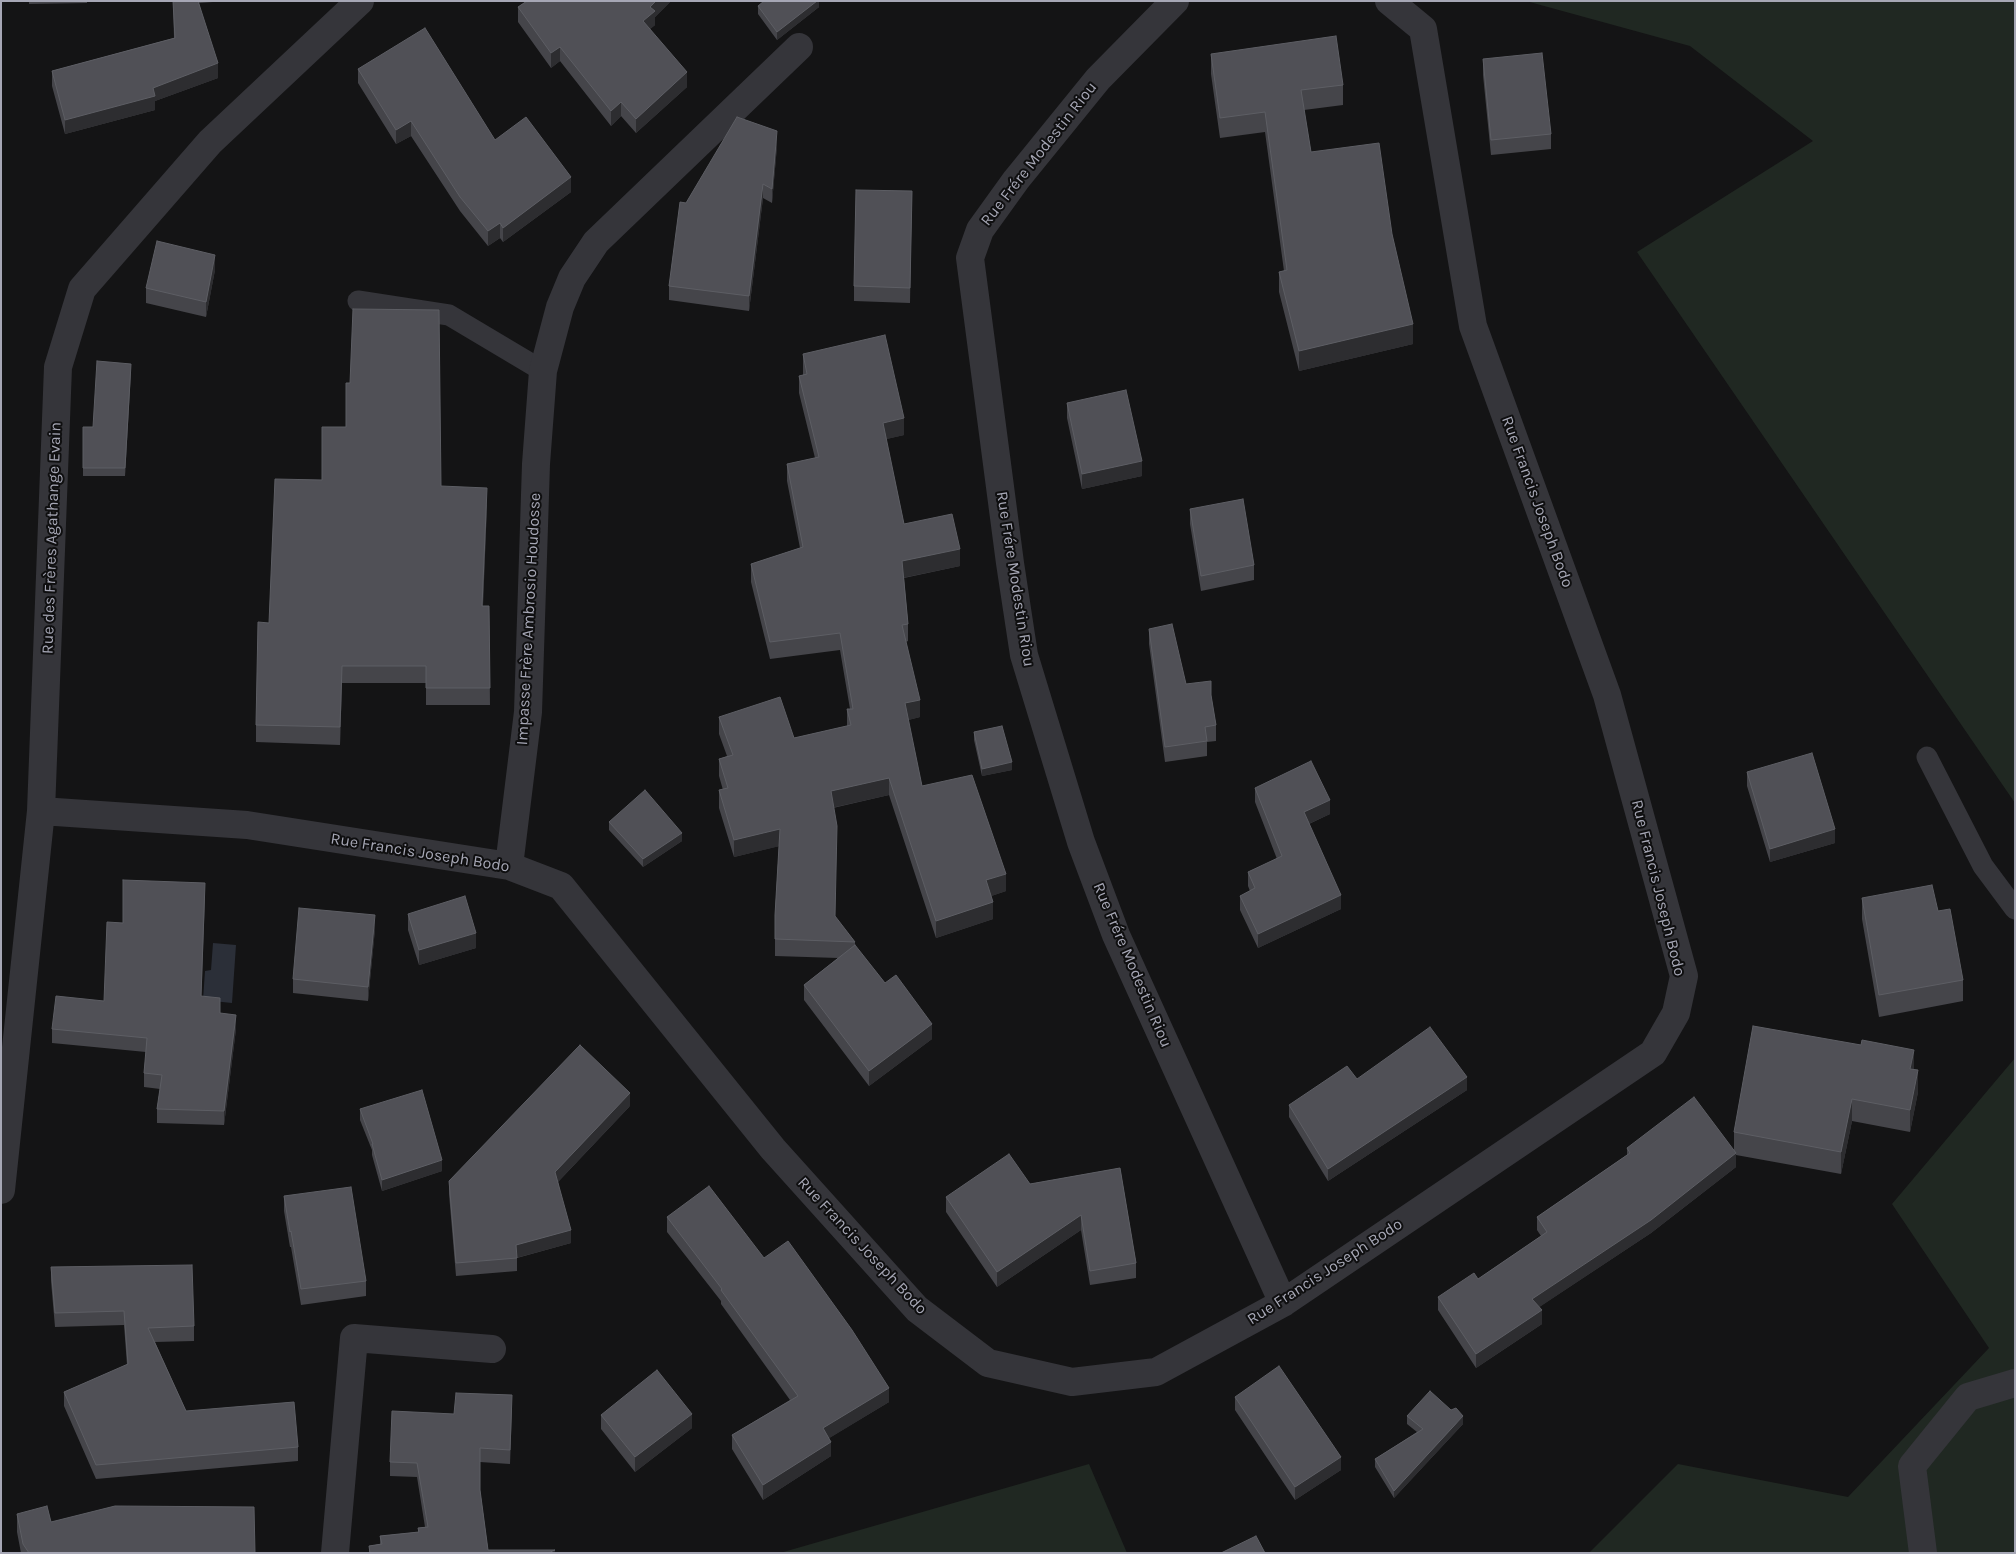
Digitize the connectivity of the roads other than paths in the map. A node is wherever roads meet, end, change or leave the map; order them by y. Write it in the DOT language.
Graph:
graph roads {
  1 [pos="360,1"];
  2 [pos="1175,1"];
  3 [pos="1389,1"];
  4 [pos="799,47"];
  5 [pos="358,301"];
  6 [pos="542,371"];
  7 [pos="1927,757"];
  8 [pos="41,811"];
  9 [pos="509,866"];
  10 [pos="2015,909"];
  11 [pos="1,1190"];
  12 [pos="1282,1303"];
  13 [pos="492,1349"];
  14 [pos="2015,1383"];
  15 [pos="335,1553"];
  16 [pos="1924,1553"];
  1 -- 8 [label="street, Rue des Frères Agathange Evain"];
  2 -- 12 [label="street, Rue Frére Modestin Riou"];
  3 -- 12 [label="street, Rue Francis Joseph Bodo"];
  4 -- 6 [label="street, Impasse Frère Ambrosio Houdosse"];
  5 -- 6 [label="lane"];
  6 -- 9 [label="street, Impasse Frère Ambrosio Houdosse"];
  7 -- 10 [label="lane"];
  8 -- 9 [label="street, Rue Francis Joseph Bodo"];
  8 -- 11 [label="street, Rue des Frères Agathange Evain"];
  9 -- 12 [label="street, Rue Francis Joseph Bodo"];
  13 -- 15 [label="street"];
  14 -- 16 [label="street"];
}
